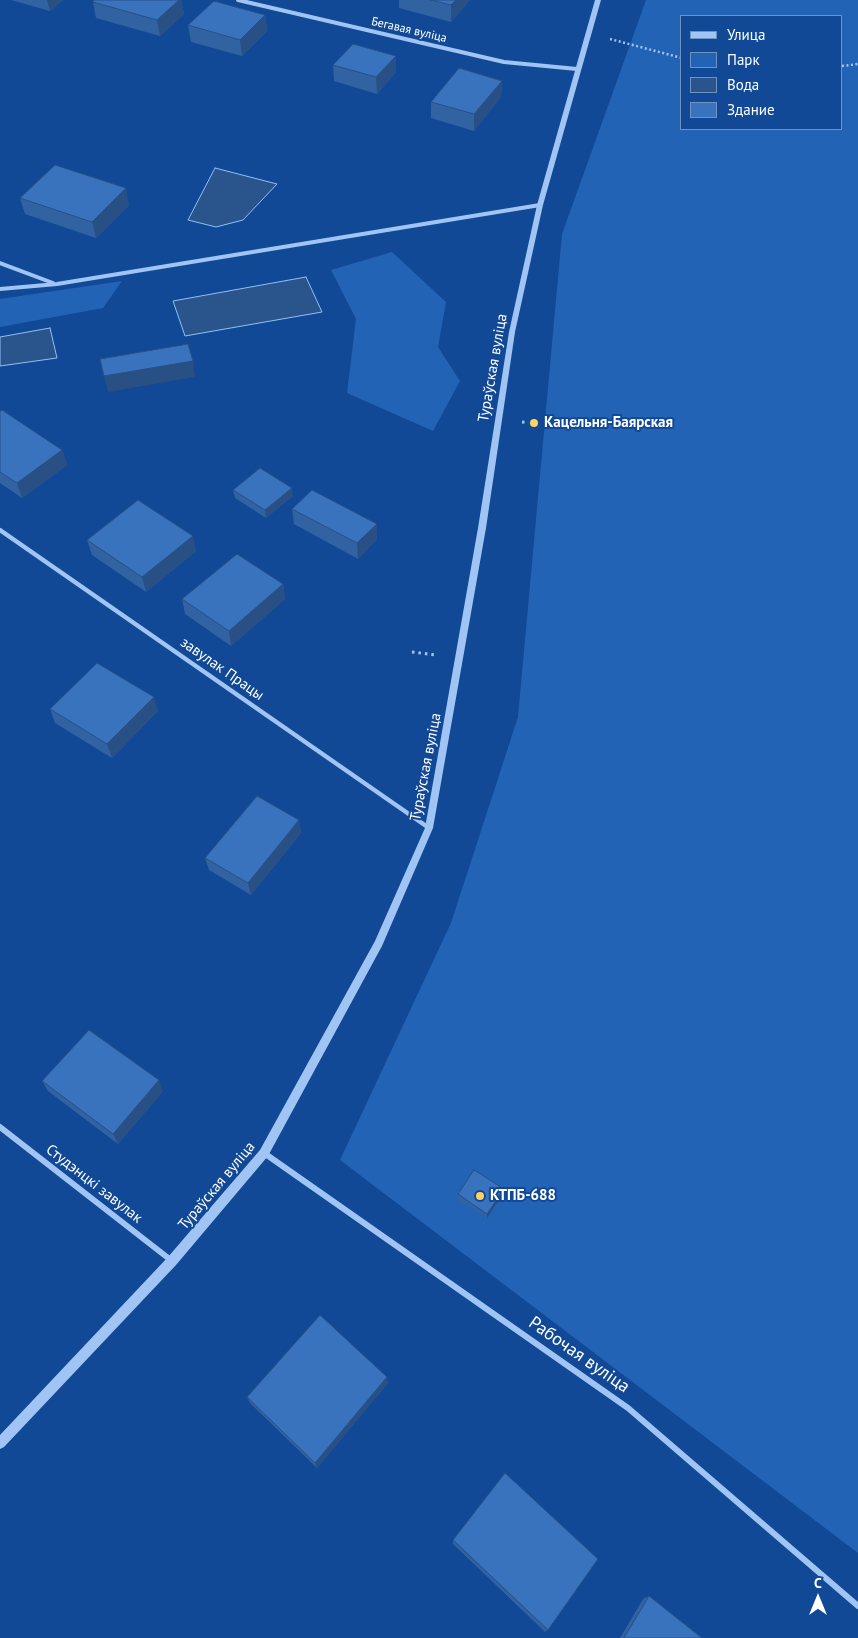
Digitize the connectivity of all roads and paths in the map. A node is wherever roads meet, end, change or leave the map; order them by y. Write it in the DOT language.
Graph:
graph roads {
  1 [pos="238,0"];
  2 [pos="598,0"];
  3 [pos="588,33"];
  4 [pos="680,57"];
  5 [pos="858,64"];
  6 [pos="843,66"];
  7 [pos="577,69"];
  8 [pos="540,205"];
  9 [pos="0,263"];
  10 [pos="57,284"];
  11 [pos="0,289"];
  12 [pos="0,530"];
  13 [pos="429,828"];
  14 [pos="0,1127"];
  15 [pos="264,1153"];
  16 [pos="172,1260"];
  17 [pos="0,1443"];
  18 [pos="858,1606"];
  1 -- 7 [label="street, Бегавая вуліца"];
  2 -- 3 [label="street, Тураўская вуліца"];
  3 -- 4 [label="path"];
  3 -- 7 [label="street, Тураўская вуліца"];
  5 -- 6 [label="path"];
  7 -- 8 [label="street, Тураўская вуліца"];
  8 -- 10 [label="street"];
  8 -- 13 [label="street, Тураўская вуліца"];
  9 -- 10 [label="street"];
  10 -- 11 [label="street"];
  12 -- 13 [label="street, завулак Працы"];
  13 -- 15 [label="street, Тураўская вуліца"];
  14 -- 16 [label="street, Студэнцкі завулак"];
  15 -- 16 [label="street, Тураўская вуліца"];
  15 -- 18 [label="street, Рабочая вуліца"];
  16 -- 17 [label="street, Тураўская вуліца"];
}
